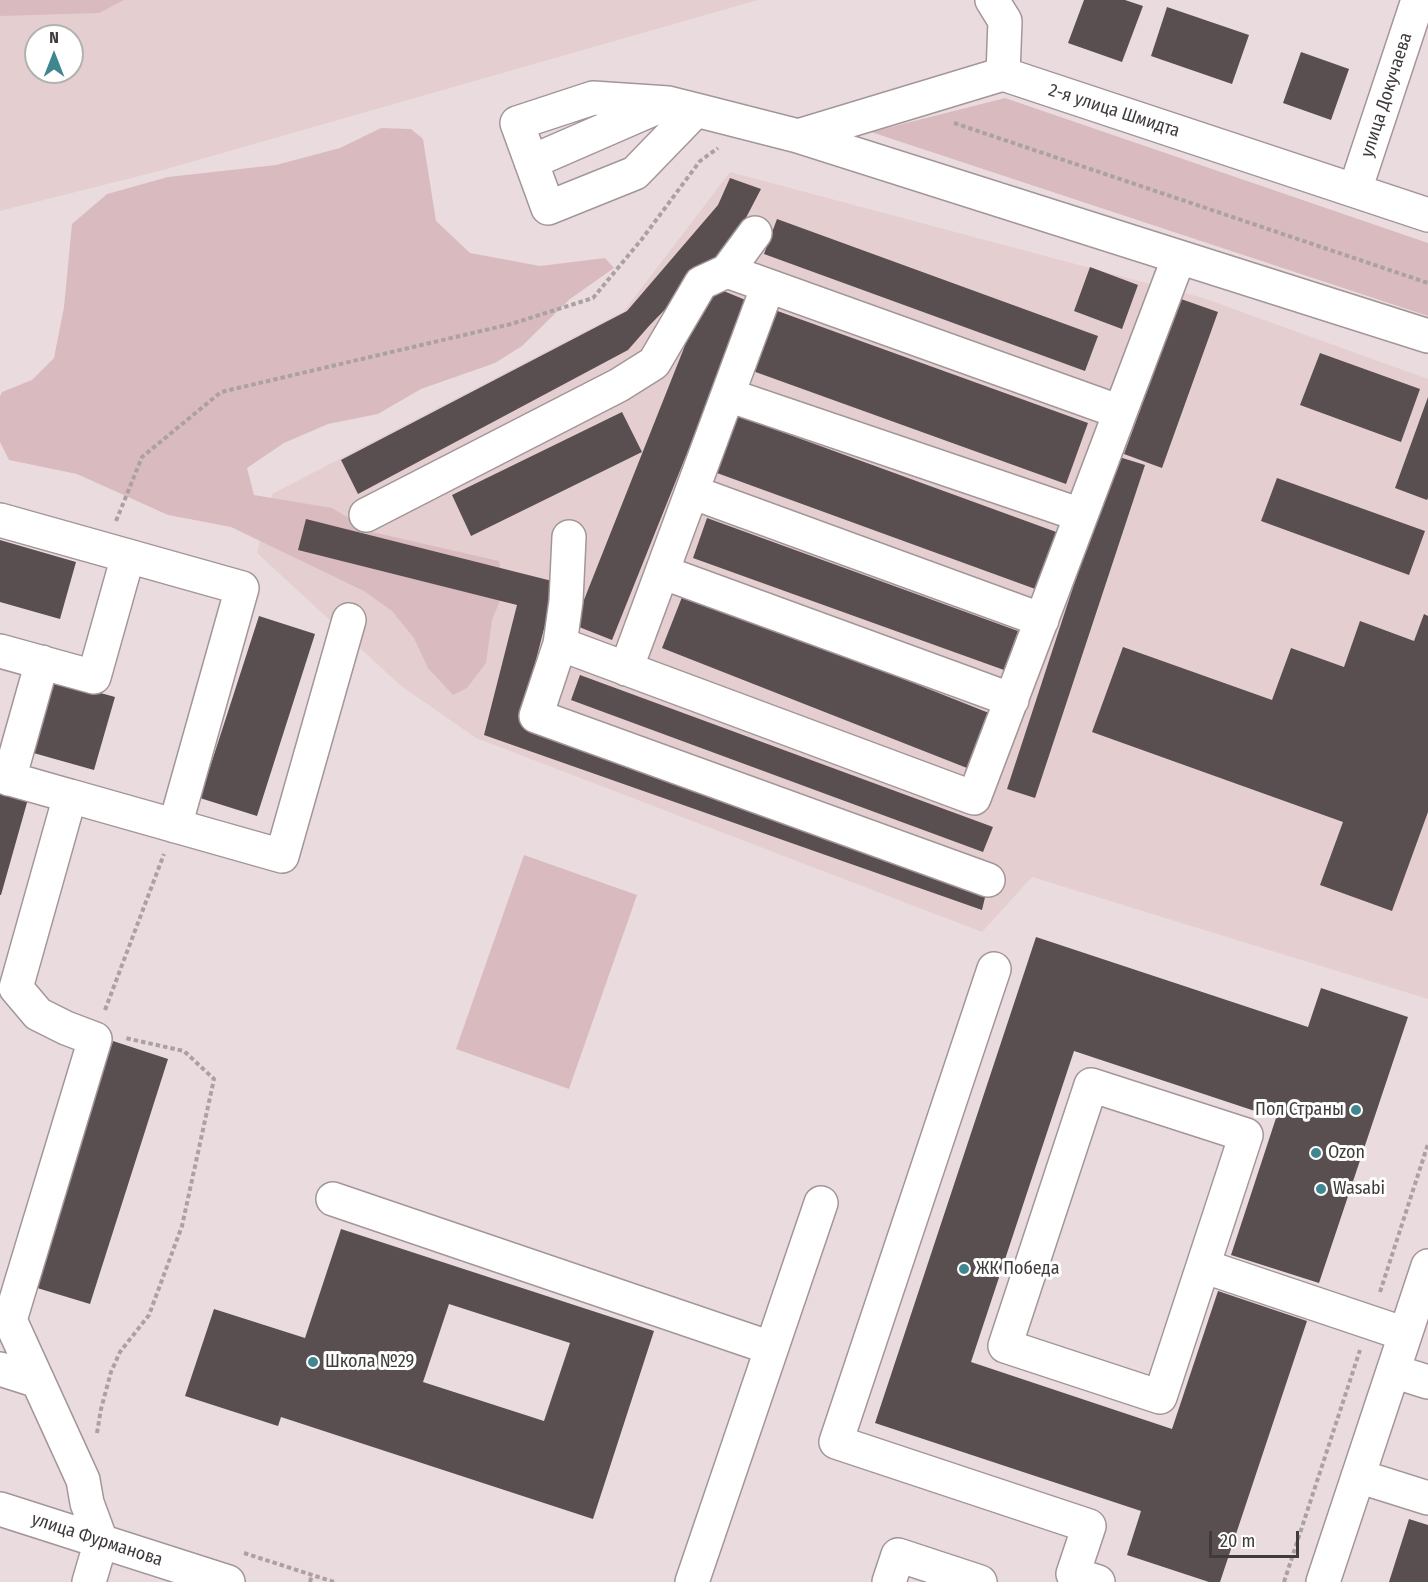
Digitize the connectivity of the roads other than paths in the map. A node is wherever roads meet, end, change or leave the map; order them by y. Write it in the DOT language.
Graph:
graph roads {
  1 [pos="1418,0"];
  2 [pos="1004,7"];
  3 [pos="1003,74"];
  4 [pos="682,106"];
  5 [pos="798,135"];
  6 [pos="1355,190"];
  7 [pos="1428,215"];
  8 [pos="755,233"];
  9 [pos="1179,257"];
  10 [pos="727,271"];
  11 [pos="768,286"];
  12 [pos="1428,336"];
  13 [pos="728,394"];
  14 [pos="1120,412"];
  15 [pos="692,492"];
  16 [pos="366,515"];
  17 [pos="1082,515"];
  18 [pos="0,520"];
  19 [pos="569,537"];
  20 [pos="116,553"];
  21 [pos="662,573"];
  22 [pos="349,620"];
  23 [pos="1042,620"];
  24 [pos="560,644"];
  25 [pos="0,651"];
  26 [pos="42,662"];
  27 [pos="626,669"];
  28 [pos="1011,700"];
  29 [pos="4,778"];
  30 [pos="70,796"];
  31 [pos="175,826"];
  32 [pos="988,880"];
  33 [pos="994,969"];
  34 [pos="333,1199"];
  35 [pos="821,1203"];
  36 [pos="1203,1266"];
  37 [pos="1428,1266"];
  38 [pos="1405,1334"];
  39 [pos="771,1348"];
  40 [pos="0,1369"];
  41 [pos="1393,1371"];
  42 [pos="38,1381"];
  43 [pos="1428,1382"];
  44 [pos="1358,1476"];
  45 [pos="1428,1498"];
  46 [pos="0,1509"];
  47 [pos="101,1541"];
  48 [pos="89,1582"];
  49 [pos="228,1582"];
  50 [pos="692,1582"];
  51 [pos="889,1582"];
  52 [pos="980,1582"];
  53 [pos="1098,1582"];
  54 [pos="1323,1582"];
  1 -- 6 [label="street, улица Докучаева"];
  2 -- 3 [label="street"];
  3 -- 5 [label="street"];
  3 -- 6 [label="street, 2-я улица Шмидта"];
  4 -- 4 [label="street"];
  4 -- 5 [label="street"];
  5 -- 9 [label="street"];
  6 -- 7 [label="street, 2-я улица Шмидта"];
  8 -- 10 [label="street"];
  9 -- 12 [label="street"];
  9 -- 14 [label="street"];
  10 -- 11 [label="street"];
  10 -- 16 [label="street"];
  11 -- 13 [label="street"];
  11 -- 14 [label="street"];
  13 -- 15 [label="street"];
  13 -- 17 [label="street"];
  14 -- 17 [label="street"];
  15 -- 21 [label="street"];
  15 -- 23 [label="street"];
  17 -- 23 [label="street"];
  18 -- 20 [label="street"];
  19 -- 24 [label="street"];
  20 -- 26 [label="street"];
  20 -- 31 [label="street"];
  21 -- 27 [label="street"];
  21 -- 28 [label="street"];
  22 -- 31 [label="street"];
  23 -- 28 [label="street"];
  24 -- 27 [label="street"];
  24 -- 32 [label="street"];
  25 -- 26 [label="street"];
  26 -- 29 [label="street"];
  27 -- 28 [label="street"];
  29 -- 30 [label="street"];
  30 -- 31 [label="street"];
  30 -- 42 [label="street"];
  33 -- 53 [label="street"];
  34 -- 39 [label="street"];
  35 -- 39 [label="street"];
  36 -- 36 [label="street"];
  36 -- 38 [label="street"];
  37 -- 38 [label="street"];
  38 -- 41 [label="street"];
  39 -- 50 [label="street"];
  40 -- 42 [label="street"];
  41 -- 43 [label="street"];
  41 -- 44 [label="street"];
  42 -- 47 [label="street"];
  44 -- 45 [label="street"];
  44 -- 54 [label="street"];
  46 -- 47 [label="street, улица Фурманова"];
  47 -- 48 [label="street"];
  47 -- 49 [label="street, улица Фурманова"];
  51 -- 52 [label="street"];
}
